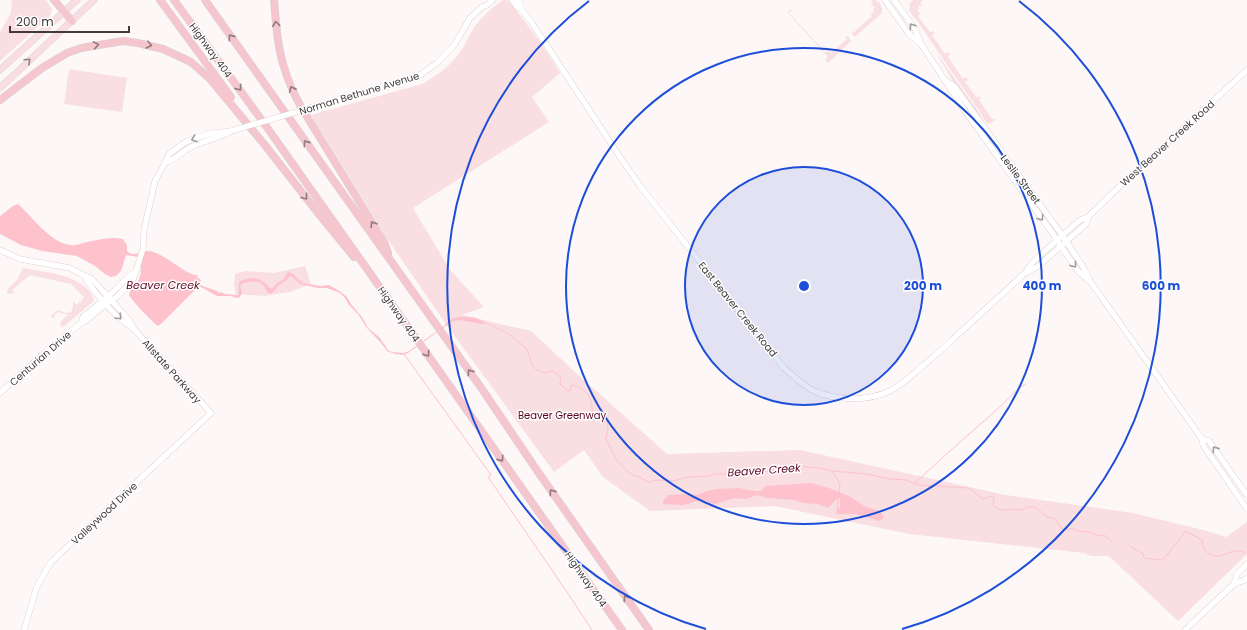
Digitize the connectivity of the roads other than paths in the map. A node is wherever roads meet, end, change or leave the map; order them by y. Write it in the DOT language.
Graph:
graph roads {
  1 [pos="54,0"];
  2 [pos="77,0"];
  3 [pos="94,0"];
  4 [pos="160,0"];
  5 [pos="174,0"];
  6 [pos="274,0"];
  7 [pos="482,0"];
  8 [pos="493,0"];
  9 [pos="512,0"];
  10 [pos="518,0"];
  11 [pos="885,0"];
  12 [pos="894,0"];
  13 [pos="205,1"];
  14 [pos="482,7"];
  15 [pos="521,9"];
  16 [pos="64,12"];
  17 [pos="72,21"];
  18 [pos="921,44"];
  19 [pos="0,70"];
  20 [pos="1247,70"];
  21 [pos="946,81"];
  22 [pos="0,88"];
  23 [pos="0,100"];
  24 [pos="264,144"];
  25 [pos="1088,217"];
  26 [pos="1062,235"];
  27 [pos="1057,240"];
  28 [pos="1066,241"];
  29 [pos="1060,246"];
  30 [pos="0,250"];
  31 [pos="390,259"];
  32 [pos="1025,273"];
  33 [pos="85,276"];
  34 [pos="1090,281"];
  35 [pos="110,298"];
  36 [pos="389,299"];
  37 [pos="105,302"];
  38 [pos="133,328"];
  39 [pos="0,393"];
  40 [pos="211,413"];
  41 [pos="1202,440"];
  42 [pos="1247,495"];
  43 [pos="1247,509"];
  44 [pos="1247,564"];
  45 [pos="1247,578"];
  46 [pos="1234,584"];
  47 [pos="24,630"];
  48 [pos="622,630"];
  49 [pos="649,630"];
  50 [pos="1185,630"];
  1 -- 16 [label="highway"];
  2 -- 16 [label="main road"];
  3 -- 17 [label="main road"];
  4 -- 24 [label="highway"];
  5 -- 36 [label="highway, Highway 404, one-way"];
  31 -- 6 [label="highway, one-way"];
  7 -- 14 [label="street"];
  8 -- 14 [label="street, Norman Bethune Avenue"];
  9 -- 15 [label="street, East Beaver Creek Road"];
  10 -- 15 [label="street, East Beaver Creek Road"];
  11 -- 18 [label="street, Leslie Street"];
  18 -- 12 [label="street, Leslie Street, one-way"];
  31 -- 13 [label="highway, one-way"];
  14 -- 35 [label="street, Norman Bethune Avenue, bridge"];
  15 -- 32 [label="street, East Beaver Creek Road"];
  16 -- 17 [label="highway"];
  16 -- 19 [label="main road"];
  22 -- 17 [label="main road, one-way"];
  18 -- 21 [label="street, Leslie Street"];
  20 -- 25 [label="street, West Beaver Creek Road"];
  21 -- 26 [label="street, Leslie Street"];
  21 -- 27 [label="street, Leslie Street, one-way"];
  23 -- 24 [label="highway, one-way"];
  24 -- 36 [label="highway, one-way"];
  25 -- 26 [label="street, West Beaver Creek Road"];
  25 -- 28 [label="street, West Beaver Creek Road"];
  26 -- 27 [label="street, East Beaver Creek Road"];
  26 -- 28 [label="street, Leslie Street"];
  27 -- 29 [label="street, Leslie Street"];
  27 -- 32 [label="street, East Beaver Creek Road"];
  28 -- 29 [label="street, West Beaver Creek Road"];
  28 -- 34 [label="street, Leslie Street"];
  29 -- 32 [label="street, East Beaver Creek Road"];
  29 -- 34 [label="street, Leslie Street, one-way"];
  30 -- 33 [label="street, Allstate Parkway"];
  49 -- 31 [label="highway, one-way"];
  33 -- 35 [label="street, Allstate Parkway"];
  33 -- 37 [label="street, Allstate Parkway"];
  34 -- 41 [label="street, Leslie Street"];
  35 -- 37 [label="street, Centurian Drive"];
  35 -- 38 [label="street, Allstate Parkway"];
  36 -- 48 [label="highway, Highway 404, one-way"];
  37 -- 38 [label="street, Allstate Parkway, one-way"];
  37 -- 39 [label="street, Centurian Drive"];
  38 -- 40 [label="street, Allstate Parkway"];
  40 -- 47 [label="street, Valleywood Drive"];
  42 -- 41 [label="street, Leslie Street, one-way"];
  41 -- 43 [label="street, Leslie Street"];
  44 -- 46 [label="street"];
  45 -- 46 [label="street"];
  46 -- 50 [label="street"];
}
